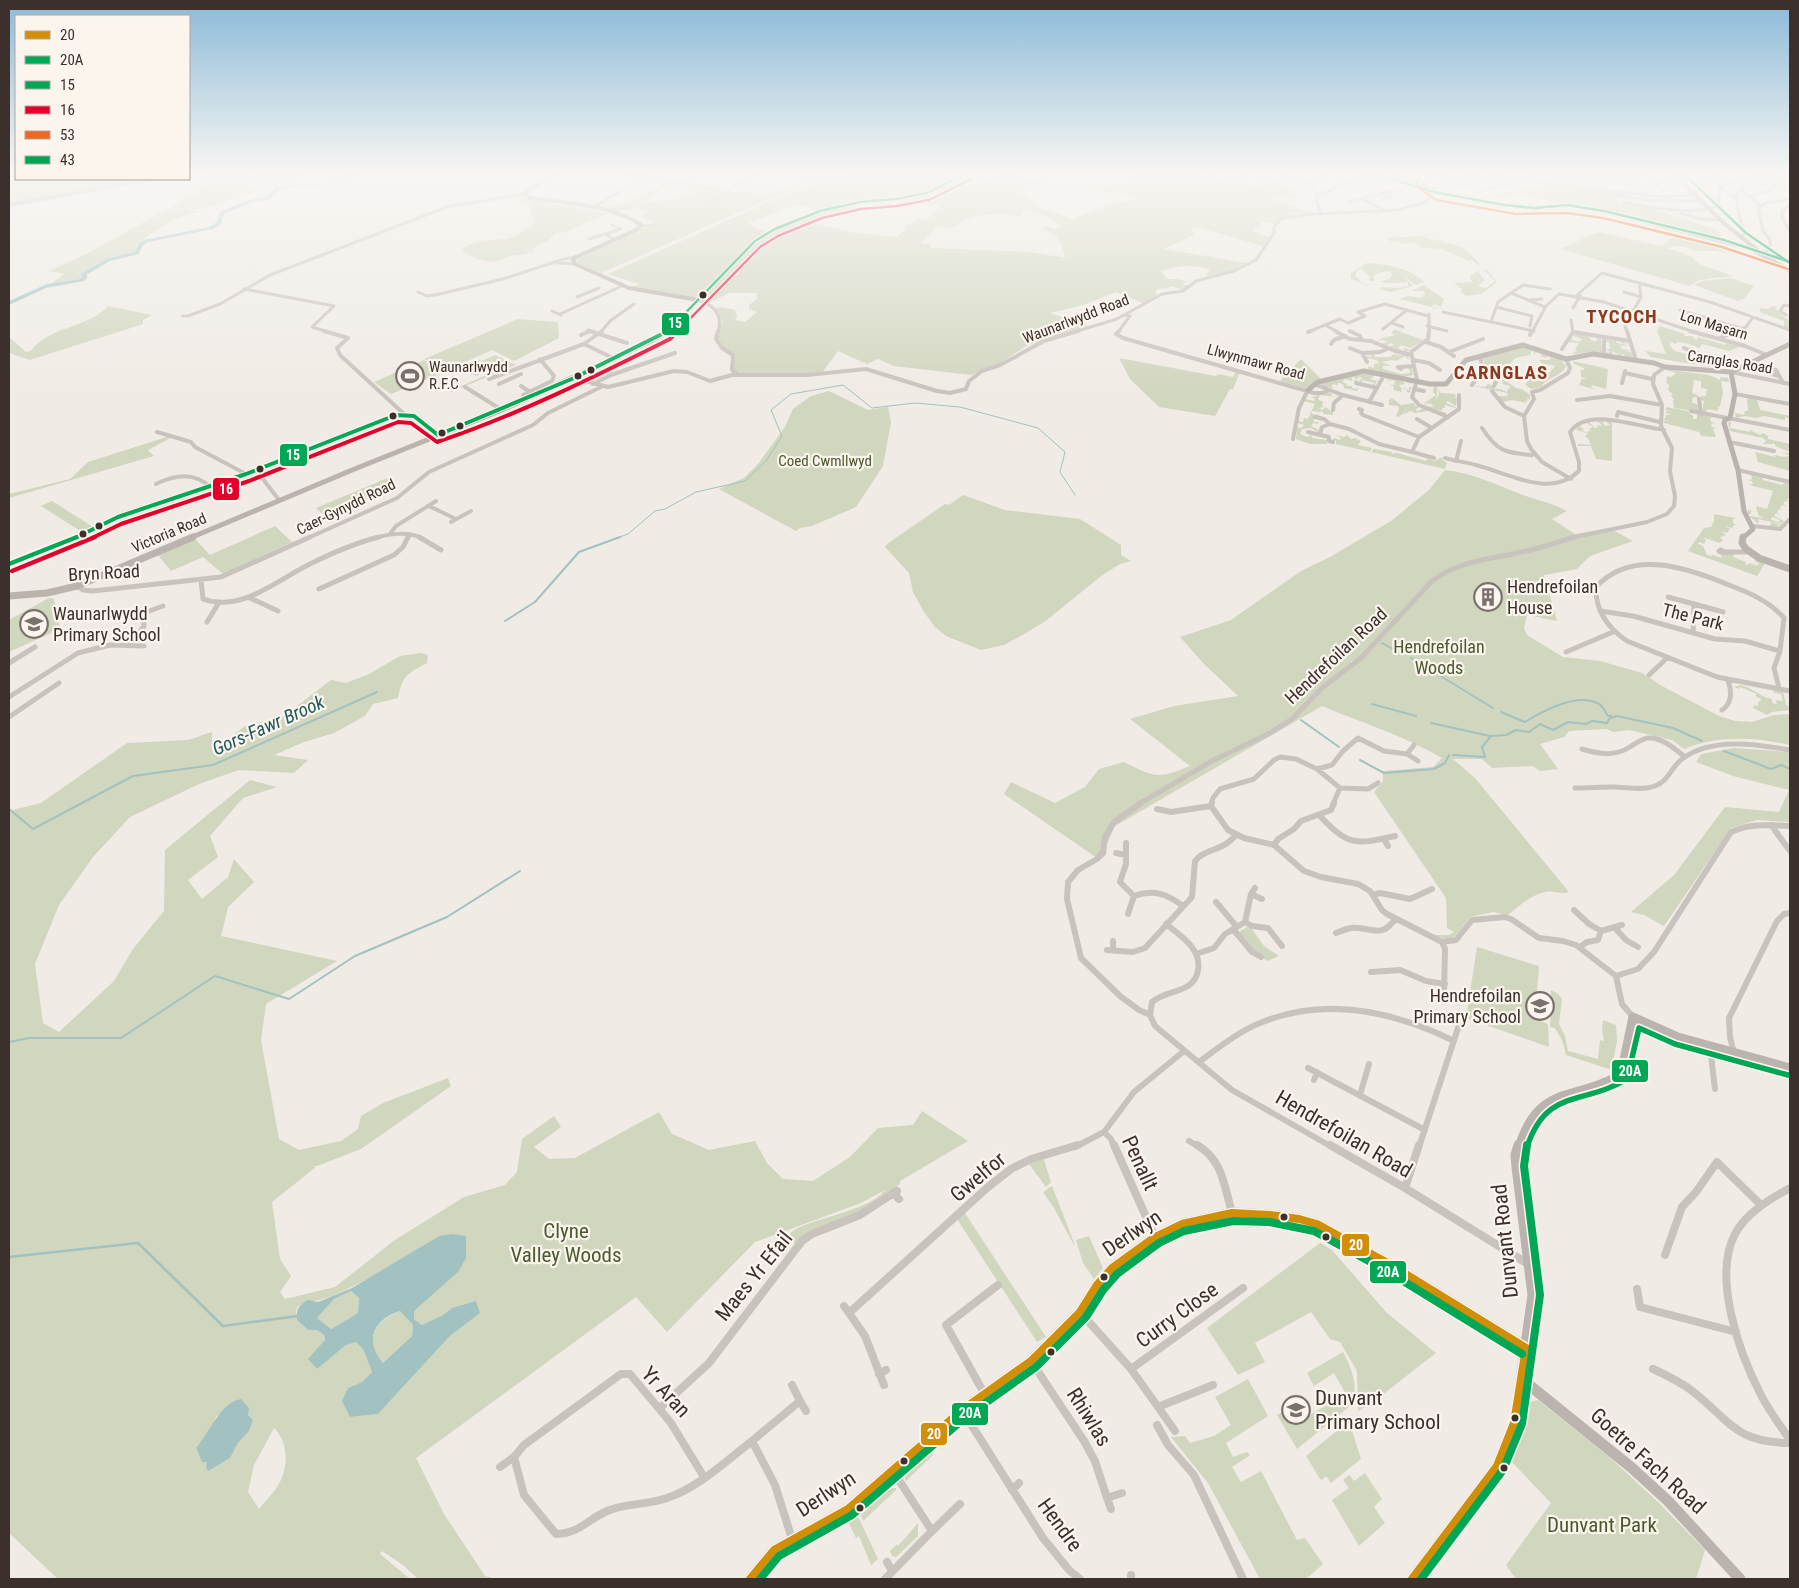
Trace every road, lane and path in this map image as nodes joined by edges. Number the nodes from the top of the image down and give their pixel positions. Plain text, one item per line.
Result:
1 (345, 246) edge
2 (598, 246) edge
3 (750, 246) edge
4 (1265, 246) edge
5 (1748, 246) edge
6 (1769, 246) edge
7 (1753, 247) junction
8 (1760, 252) junction
9 (576, 257) junction
10 (1764, 257) junction
11 (1774, 257) junction
12 (1790, 262) edge
13 (553, 263) junction
14 (575, 264) junction
15 (1790, 271) edge
16 (1639, 283) junction
17 (622, 286) junction
18 (599, 288) dead end
19 (244, 289) junction
20 (1550, 289) dead end
21 (418, 292) dead end
22 (1624, 292) dead end
23 (1511, 293) junction
24 (586, 294) junction
25 (1578, 296) junction
26 (577, 297) dead end
27 (596, 297) junction
28 (1641, 297) junction
29 (1541, 298) dead end
30 (698, 300) junction
31 (1530, 300) junction
32 (1150, 301) junction
33 (634, 304) dead end
34 (1790, 306) edge
35 (1496, 307) junction
36 (1545, 307) junction
37 (1573, 308) dead end
38 (1407, 310) junction
39 (1680, 310) dead end
40 (552, 311) dead end
41 (1632, 311) junction
42 (1443, 312) dead end
43 (191, 314) dead end
44 (1786, 314) dead end
45 (1120, 316) junction
46 (1130, 316) junction
47 (1481, 317) dead end
48 (1753, 317) junction
49 (1492, 319) junction
50 (1571, 320) dead end
51 (1392, 323) junction
52 (1511, 323) dead end
53 (1325, 325) junction
54 (1427, 326) junction
55 (1530, 326) dead end
56 (1405, 328) dead end
57 (1743, 329) junction
58 (1382, 330) dead end
59 (1790, 330) edge
60 (1350, 331) dead end
61 (1448, 331) dead end
62 (1534, 331) junction
63 (1308, 332) dead end
64 (1573, 332) junction
65 (599, 334) junction
66 (581, 335) dead end
67 (1530, 335) dead end
68 (1345, 336) junction
69 (1604, 337) junction
70 (1328, 338) dead end
71 (1718, 338) junction
72 (1479, 339) dead end
73 (1362, 340) junction
74 (627, 341) dead end
75 (1630, 341) junction
76 (1426, 342) junction
77 (584, 344) junction
78 (1790, 344) edge
79 (1350, 348) dead end
80 (1389, 348) junction
81 (1684, 348) dead end
82 (1562, 349) dead end
83 (1449, 352) junction
84 (1604, 352) dead end
85 (1362, 353) junction
86 (673, 354) dead end
87 (1767, 354) junction
88 (1411, 355) junction
89 (1454, 356) dead end
90 (1477, 357) junction
91 (540, 359) junction
92 (615, 359) junction
93 (1566, 359) junction
94 (1412, 360) junction
95 (1636, 360) junction
96 (1368, 361) dead end
97 (1413, 366) junction
98 (1397, 367) dead end
99 (1665, 367) junction
100 (1736, 368) junction
101 (1440, 370) dead end
102 (1482, 371) junction
103 (1730, 372) junction
104 (500, 374) junction
105 (521, 374) dead end
106 (733, 374) junction
107 (1779, 376) dead end
108 (574, 378) junction
109 (489, 379) dead end
110 (1382, 379) dead end
111 (1652, 379) junction
112 (509, 380) junction
113 (1417, 380) junction
114 (1356, 383) dead end
115 (1622, 383) dead end
116 (1782, 383) junction
117 (499, 384) dead end
118 (594, 384) junction
119 (1314, 384) junction
120 (1790, 384) edge
121 (1472, 385) dead end
122 (521, 386) dead end
123 (1494, 386) dead end
124 (601, 387) junction
125 (1377, 388) junction
126 (466, 389) dead end
127 (1343, 389) dead end
128 (1414, 389) junction
129 (1308, 390) junction
130 (1328, 390) junction
131 (1424, 391) dead end
132 (530, 392) junction
133 (1492, 392) dead end
134 (1338, 394) junction
135 (1735, 394) junction
136 (523, 395) dead end
137 (1459, 395) dead end
138 (1343, 396) junction
139 (1700, 399) dead end
140 (1578, 400) dead end
141 (1370, 402) junction
142 (1790, 404) edge
143 (1382, 405) dead end
144 (1662, 406) junction
145 (1359, 409) dead end
146 (502, 410) junction
147 (1333, 410) dead end
148 (1692, 412) dead end
149 (404, 413) junction
150 (1701, 414) junction
151 (1524, 416) junction
152 (1617, 416) dead end
153 (1315, 417) dead end
154 (1369, 417) junction
155 (1448, 417) junction
156 (1730, 418) junction
157 (1364, 419) dead end
158 (1417, 419) dead end
159 (1660, 422) junction
160 (1330, 424) junction
161 (1432, 428) junction
162 (1482, 428) dead end
163 (1664, 430) junction
164 (1790, 430) edge
165 (157, 432) dead end
166 (1308, 432) dead end
167 (1320, 434) junction
168 (438, 435) junction
169 (1419, 437) junction
170 (1292, 439) dead end
171 (1461, 441) dead end
172 (1333, 442) dead end
173 (1730, 442) junction
174 (1774, 451) dead end
175 (1412, 452) junction
176 (1532, 455) junction
177 (1434, 458) dead end
178 (1445, 458) dead end
179 (1456, 461) junction
180 (256, 470) junction
181 (1738, 470) junction
182 (246, 474) junction
183 (1571, 479) junction
184 (1790, 482) edge
185 (155, 484) dead end
186 (210, 487) junction
187 (279, 500) junction
188 (436, 502) dead end
189 (429, 506) junction
190 (471, 511) dead end
191 (456, 519) junction
192 (1790, 519) edge
193 (451, 522) dead end
194 (1754, 526) junction
195 (390, 534) junction
196 (410, 534) junction
197 (441, 550) dead end
198 (1726, 552) dead end
199 (1747, 552) junction
200 (9, 564) edge
201 (1790, 569) edge
202 (201, 580) junction
203 (77, 586) junction
204 (319, 589) dead end
205 (9, 596) edge
206 (1668, 597) dead end
207 (250, 598) junction
208 (218, 604) junction
209 (1694, 604) junction
210 (163, 606) dead end
211 (278, 611) dead end
212 (1600, 611) junction
213 (1723, 612) dead end
214 (143, 615) junction
215 (218, 615) dead end
216 (210, 616) junction
217 (133, 617) dead end
218 (1787, 618) edge
219 (207, 622) dead end
220 (1613, 632) junction
221 (1693, 633) junction
222 (128, 645) junction
223 (144, 646) dead end
224 (35, 647) dead end
225 (1780, 651) junction
226 (1566, 652) dead end
227 (1667, 658) junction
228 (9, 663) edge
229 (1649, 675) dead end
230 (1728, 681) junction
231 (59, 683) dead end
232 (1779, 688) junction
233 (1790, 691) edge
234 (9, 697) edge
235 (1722, 710) dead end
236 (9, 717) edge
237 (1414, 745) dead end
238 (1582, 748) dead end
239 (1790, 750) edge
240 (1407, 754) junction
241 (1685, 757) junction
242 (1418, 761) dead end
243 (1317, 769) junction
244 (1378, 786) dead end
245 (1340, 788) junction
246 (1575, 788) dead end
247 (1211, 806) junction
248 (1157, 809) dead end
249 (1319, 815) junction
250 (1771, 825) junction
251 (1790, 826) edge
252 (1236, 835) junction
253 (1395, 836) dead end
254 (1384, 839) junction
255 (1126, 843) dead end
256 (1274, 845) junction
257 (1388, 846) dead end
258 (1790, 851) edge
259 (1116, 853) dead end
260 (1126, 854) junction
261 (1432, 889) dead end
262 (1373, 895) junction
263 (1134, 896) junction
264 (1262, 899) dead end
265 (1216, 902) dead end
266 (1183, 906) junction
267 (1574, 910) dead end
268 (1790, 912) edge
269 (1128, 914) dead end
270 (1395, 919) junction
271 (1245, 922) junction
272 (1166, 924) junction
273 (1622, 925) dead end
274 (1235, 928) junction
275 (1615, 928) junction
276 (1601, 931) junction
277 (1336, 933) dead end
278 (1113, 941) dead end
279 (1442, 942) junction
280 (1282, 946) dead end
281 (1580, 947) junction
282 (1638, 947) dead end
283 (1196, 954) junction
284 (1261, 957) dead end
285 (1371, 972) dead end
286 (1616, 976) junction
287 (1151, 1017) junction
288 (1633, 1017) junction
289 (1459, 1025) dead end
290 (1454, 1041) junction
291 (1710, 1047) junction
292 (1184, 1051) junction
293 (1734, 1053) junction
294 (1199, 1062) junction
295 (1369, 1064) dead end
296 (1308, 1068) dead end
297 (1790, 1068) edge
298 (1715, 1089) dead end
299 (1360, 1095) junction
300 (1425, 1130) junction
301 (1104, 1132) junction
302 (1189, 1141) dead end
303 (1405, 1188) junction
304 (1790, 1188) edge
305 (896, 1194) dead end
306 (1761, 1205) junction
307 (1232, 1213) junction
308 (1155, 1237) junction
309 (1665, 1255) dead end
310 (1530, 1265) junction
311 (998, 1285) dead end
312 (1243, 1288) dead end
313 (1637, 1289) dead end
314 (1080, 1312) junction
315 (1736, 1332) junction
316 (1526, 1348) junction
317 (1030, 1361) junction
318 (1131, 1369) junction
319 (1653, 1369) dead end
320 (1522, 1380) junction
321 (884, 1384) dead end
322 (792, 1385) dead end
323 (1212, 1385) dead end
324 (984, 1393) junction
325 (800, 1401) junction
326 (661, 1407) junction
327 (1158, 1407) junction
328 (962, 1410) junction
329 (806, 1411) dead end
330 (1157, 1424) dead end
331 (1175, 1431) dead end
332 (752, 1441) junction
333 (1790, 1442) edge
334 (514, 1457) junction
335 (500, 1467) dead end
336 (893, 1471) junction
337 (704, 1477) junction
338 (1019, 1483) dead end
339 (1012, 1490) junction
340 (1122, 1493) dead end
341 (1107, 1498) junction
342 (960, 1504) dead end
343 (1110, 1510) dead end
344 (932, 1531) junction
345 (792, 1539) junction
346 (750, 1579) edge
347 (885, 1579) edge
348 (1080, 1579) edge
349 (1243, 1579) edge
350 (1412, 1579) edge
351 (1740, 1579) edge

1 - 19 street
2 - 9 street
3 - 30 street, Victoria Road
4 - 32 street, Waunarlwydd Road
5 - 7 main road
6 - 11 street
7 - 8 main road
7 - 10 main road
8 - 10 main road
8 - 11 street
9 - 13 street
9 - 14 street
10 - 15 main road
11 - 12 street
13 - 14 street
13 - 21 street
14 - 17 street
16 - 25 street
16 - 28 street
16 - 48 street
17 - 27 street
17 - 30 street
18 - 24 street
19 - 43 street
19 - 149 street
20 - 23 street
22 - 28 street
23 - 31 street
23 - 35 street
24 - 26 street
24 - 27 street
25 - 36 street, Lon Masarn
25 - 37 street
25 - 41 street, Lon Masarn
27 - 40 street
28 - 41 street
29 - 31 street
30 - 92 street, Victoria Road
30 - 106 street
31 - 36 street
32 - 45 street, Waunarlwydd Road
32 - 46 street, Llwynmawr Road
33 - 65 street
34 - 44 street
35 - 49 street
35 - 55 street
36 - 62 street
38 - 51 street
38 - 53 street
38 - 54 street
39 - 57 street
41 - 71 street, Lon Masarn
41 - 75 street
42 - 62 street
45 - 46 street
45 - 106 street, Waunarlwydd Road
46 - 129 street, Llwynmawr Road
47 - 49 street
48 - 57 street
48 - 59 street
49 - 52 street
50 - 64 street
51 - 56 street
51 - 58 street
53 - 63 street
53 - 68 street
54 - 61 street
54 - 76 street
57 - 71 street
60 - 73 street
62 - 67 street
64 - 69 street
64 - 82 street
65 - 66 street
65 - 74 street
65 - 77 street
68 - 70 street
68 - 73 street
69 - 75 street
69 - 84 street
71 - 87 street, Lon Masarn
72 - 83 street
73 - 80 street
75 - 95 street
76 - 83 street
76 - 88 street
77 - 91 street
77 - 92 street
78 - 87 street
79 - 85 street
80 - 85 street
80 - 88 street
81 - 100 street
83 - 89 street
85 - 96 street
86 - 118 street
87 - 100 street
88 - 94 street
90 - 93 street, Llwynmawr Road
90 - 102 street
90 - 113 street, Llwynmawr Road
91 - 104 street
91 - 132 street
92 - 108 street, Victoria Road
93 - 95 street, Llwynmawr Road
93 - 151 street
94 - 97 street
94 - 101 street
95 - 99 street, Llwynmawr Road
97 - 98 street
97 - 113 street
99 - 103 street, Carnglas Road
99 - 111 street
100 - 103 street
102 - 121 street
102 - 123 street
103 - 116 street, Carnglas Road
103 - 135 street
104 - 109 street
104 - 112 street
105 - 112 street
106 - 124 street, Waunarlwydd Road
107 - 116 street
108 - 118 street
108 - 146 street, Victoria Road
110 - 125 street
111 - 115 street
111 - 144 street
112 - 117 street
113 - 119 street, Llwynmawr Road
113 - 128 street
114 - 125 street
116 - 120 street, Carnglas Road
118 - 124 street
119 - 129 street, Llwynmawr Road
119 - 130 street
122 - 132 street
124 - 202 street, Caer-Gynydd Road
125 - 141 street
126 - 146 street
127 - 134 street
128 - 131 street
128 - 155 street
129 - 130 street
129 - 170 street
130 - 134 street
132 - 136 street
133 - 151 street
134 - 138 street
135 - 142 street
135 - 156 street
137 - 155 street
138 - 141 street
138 - 147 street
139 - 150 street
140 - 144 street
141 - 143 street
144 - 159 street
145 - 154 street
146 - 168 street, Victoria Road
148 - 150 street
149 - 168 street
149 - 180 street
150 - 156 street
151 - 176 street
152 - 159 street
153 - 160 street
154 - 157 street
154 - 169 street
155 - 161 street
156 - 164 street
156 - 173 street
158 - 161 street
159 - 163 street, Hendrefoilan Road
160 - 167 street
160 - 175 street
161 - 169 street
162 - 176 street
163 - 183 street
163 - 287 street, Hendrefoilan Road
165 - 182 street
166 - 167 street
167 - 172 street
168 - 187 street, Victoria Road
169 - 175 street
171 - 179 street
173 - 174 street
173 - 181 street
175 - 177 street
176 - 183 street
178 - 179 street
179 - 183 street
180 - 182 street
180 - 187 street
181 - 184 street
181 - 194 street
182 - 186 street
185 - 186 street
186 - 200 street
187 - 203 street, Victoria Road
188 - 189 street
189 - 191 street
189 - 195 street
190 - 191 street
191 - 193 street
192 - 194 street
194 - 199 street
195 - 196 street
195 - 207 street
196 - 197 street
196 - 204 street
198 - 199 street
199 - 201 street
202 - 203 street, Bryn Road
202 - 208 street
203 - 205 street, Bryn Road
206 - 209 street
207 - 208 street
207 - 211 street
208 - 216 street
209 - 213 street
209 - 221 street
210 - 214 street
212 - 218 street
212 - 220 street
212 - 221 street, The Park
214 - 217 street
214 - 222 street
215 - 216 street
216 - 219 street
218 - 225 street
220 - 226 street
220 - 227 street
221 - 225 street, The Park
222 - 223 street
222 - 234 street
224 - 228 street
225 - 232 street
227 - 229 street
227 - 230 street
230 - 232 street
230 - 235 street
231 - 236 street
232 - 233 street
237 - 240 street
238 - 241 street
239 - 241 street
240 - 242 street
240 - 243 street
241 - 246 street
243 - 245 street
243 - 247 street
244 - 245 street
245 - 249 street
247 - 248 street
247 - 252 street
249 - 254 street
249 - 256 street
250 - 251 street
250 - 258 street
250 - 286 street
252 - 256 street
252 - 266 street
253 - 254 street
254 - 257 street
255 - 260 street
256 - 262 street
259 - 260 street
260 - 263 street
261 - 262 street
262 - 270 street
263 - 266 street
263 - 269 street
264 - 271 street
265 - 274 street
266 - 272 street
267 - 276 street
268 - 293 street
270 - 277 street
270 - 279 street
271 - 274 street
271 - 280 street
272 - 278 street
272 - 283 street
273 - 275 street
274 - 283 street
274 - 284 street
275 - 276 street
275 - 282 street
276 - 281 street
279 - 281 street
279 - 285 street
281 - 286 street
283 - 287 street
286 - 288 street
287 - 292 street, Hendrefoilan Road
288 - 291 street
288 - 310 street, Dunvant Road
289 - 290 street
290 - 294 street
290 - 300 street
291 - 293 street
291 - 298 street
292 - 294 street, Hendrefoilan Road
292 - 301 street, Gwelfor
293 - 297 street
294 - 303 street, Hendrefoilan Road
295 - 299 street
296 - 299 street
299 - 300 street
300 - 303 street
301 - 308 street, Penallt
301 - 321 street, Gwelfor
302 - 307 street
303 - 310 street, Hendrefoilan Road
304 - 306 street
305 - 326 street, Maes Yr Efail
306 - 309 street
306 - 315 street
307 - 308 street, Derlwyn
307 - 316 street, Derlwyn
308 - 314 street, Derlwyn
310 - 316 street, Dunvant Road
311 - 324 street
312 - 318 street, Curry Close
313 - 315 street
314 - 317 street, Derlwyn
314 - 318 street, Curry Close
315 - 333 street
316 - 320 street, Dunvant Road
317 - 324 street, Derlwyn
317 - 341 street, Rhiwlas
318 - 327 street, Curry Close
319 - 333 street
320 - 350 street, Dunvant Road
320 - 351 street, Goetre Fach Road
322 - 325 street
323 - 327 street
324 - 328 street, Derlwyn
325 - 329 street
325 - 332 street
326 - 334 street, Yr Aran
326 - 337 street, Yr Aran
327 - 331 street, Curry Close
328 - 336 street, Derlwyn
328 - 339 street, Hendre
330 - 349 street
332 - 337 street
332 - 345 street
334 - 335 street, Yr Aran
334 - 337 street
336 - 344 street
336 - 345 street, Derlwyn
338 - 339 street
339 - 348 street, Hendre
340 - 341 street
341 - 343 street, Rhiwlas
342 - 344 street
344 - 347 street
345 - 346 street, Derlwyn

